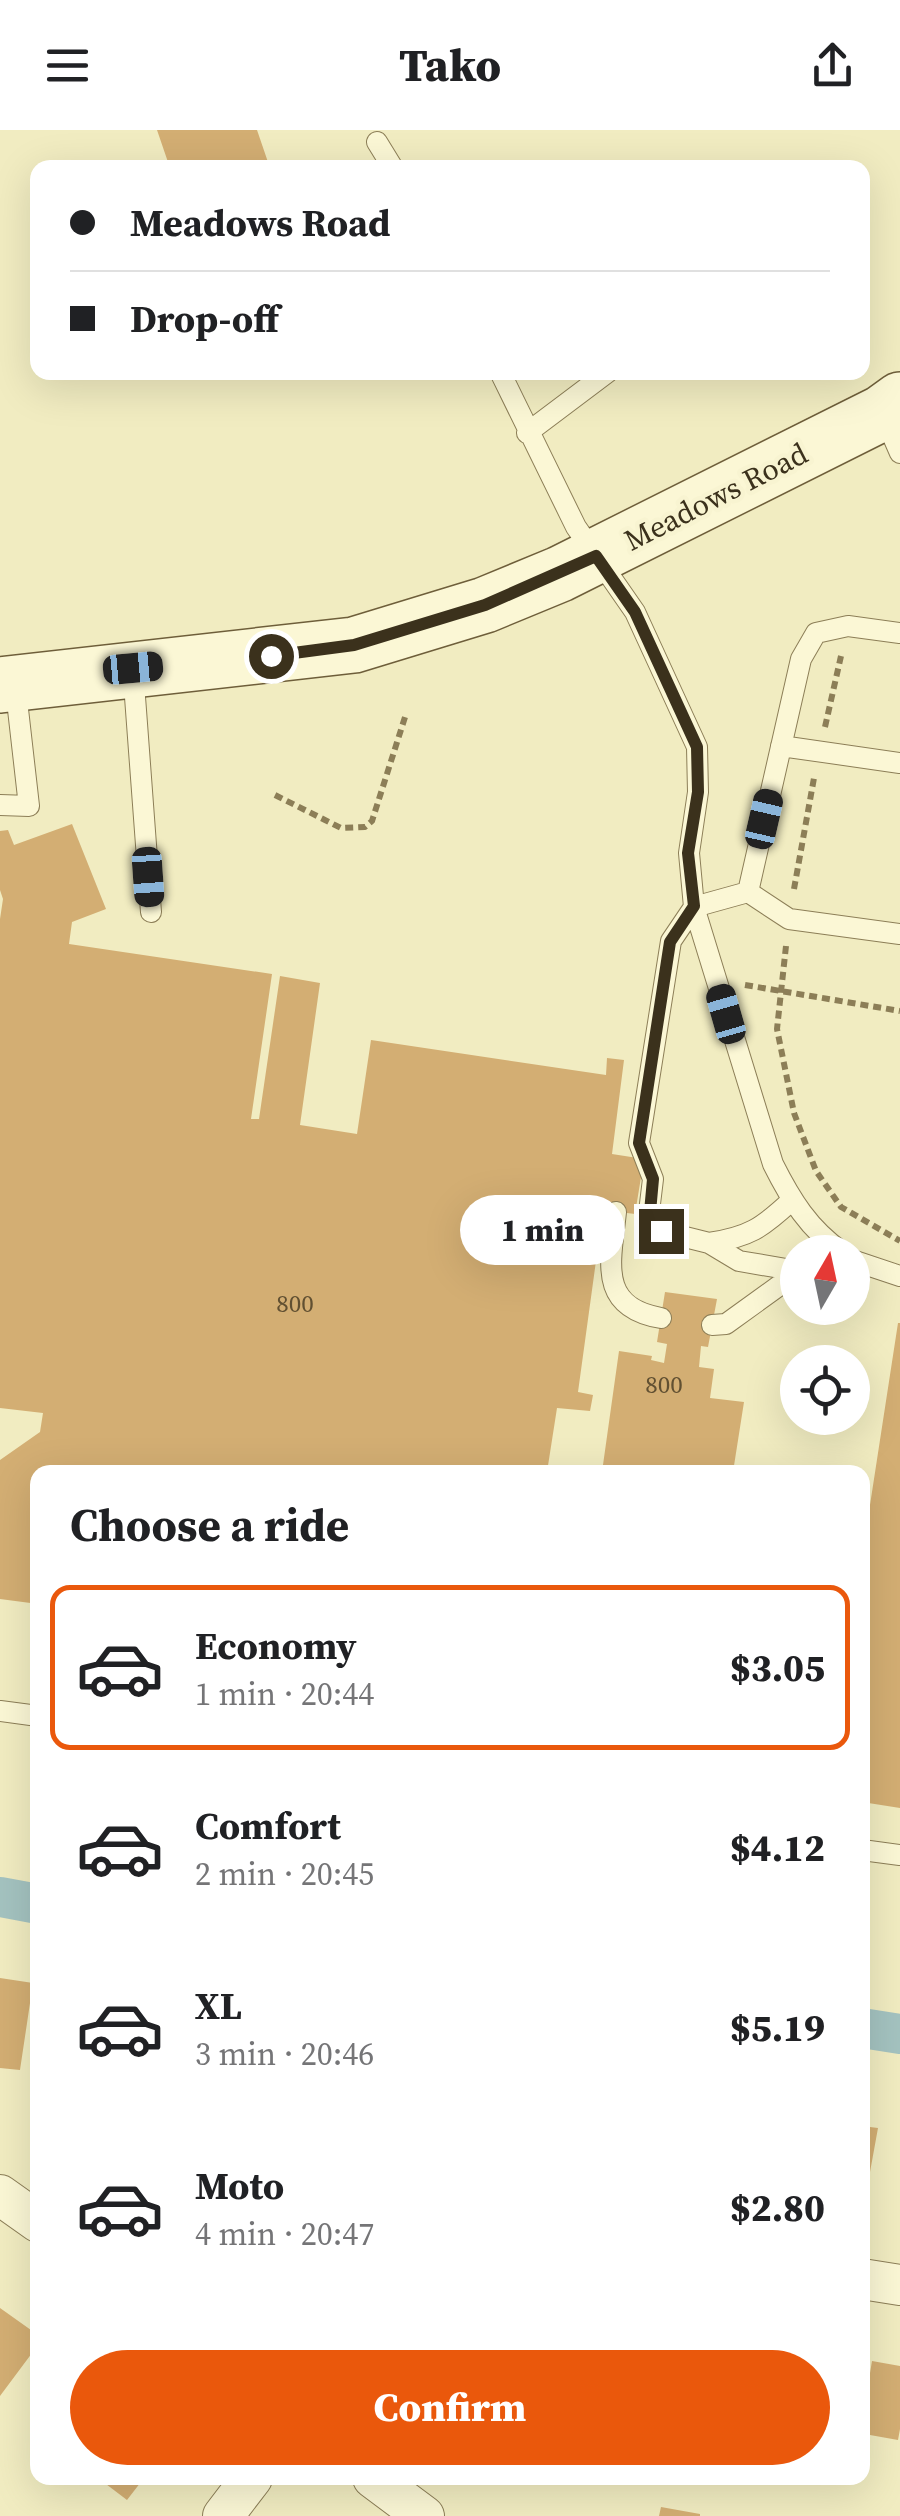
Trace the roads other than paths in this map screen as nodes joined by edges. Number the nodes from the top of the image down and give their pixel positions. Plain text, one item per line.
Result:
1 (378, 142) dead end
2 (388, 160) edge
3 (504, 380) edge
4 (597, 380) edge
5 (894, 422) edge
6 (527, 432) junction
7 (596, 556) junction
8 (900, 633) edge
9 (133, 668) junction
10 (7, 683) edge
11 (781, 746) junction
12 (900, 763) edge
13 (0, 806) edge
14 (748, 892) junction
15 (694, 906) junction
16 (151, 912) dead end
17 (900, 934) edge
18 (791, 1200) junction
19 (616, 1212) dead end
20 (817, 1235) edge
21 (709, 1243) junction
22 (870, 1266) edge
23 (780, 1269) edge
24 (870, 1275) edge
25 (900, 1276) edge
26 (780, 1285) edge
27 (661, 1318) dead end
28 (712, 1325) dead end
29 (0, 1711) edge
30 (30, 1715) edge
31 (870, 1851) edge
32 (900, 1855) edge
33 (0, 2195) edge
34 (30, 2216) edge
35 (870, 2280) edge
36 (900, 2284) edge
37 (246, 2485) edge
38 (383, 2485) edge
39 (222, 2516) edge
40 (424, 2516) edge

1 - 2 lane
3 - 6 lane
4 - 6 lane
5 - 7 street, Meadows Road
6 - 7 lane
7 - 9 street, Meadows Road
7 - 15 lane
8 - 11 lane
9 - 10 street, Meadows Road
9 - 16 lane
10 - 13 lane
11 - 12 lane
11 - 14 lane
14 - 15 lane
14 - 17 lane
15 - 18 lane
15 - 21 lane
18 - 20 lane
18 - 21 lane
19 - 27 lane
21 - 23 lane
22 - 25 lane
24 - 25 lane
26 - 28 lane
29 - 30 lane
31 - 32 lane
33 - 34 street
35 - 36 street
37 - 39 street
38 - 40 street

